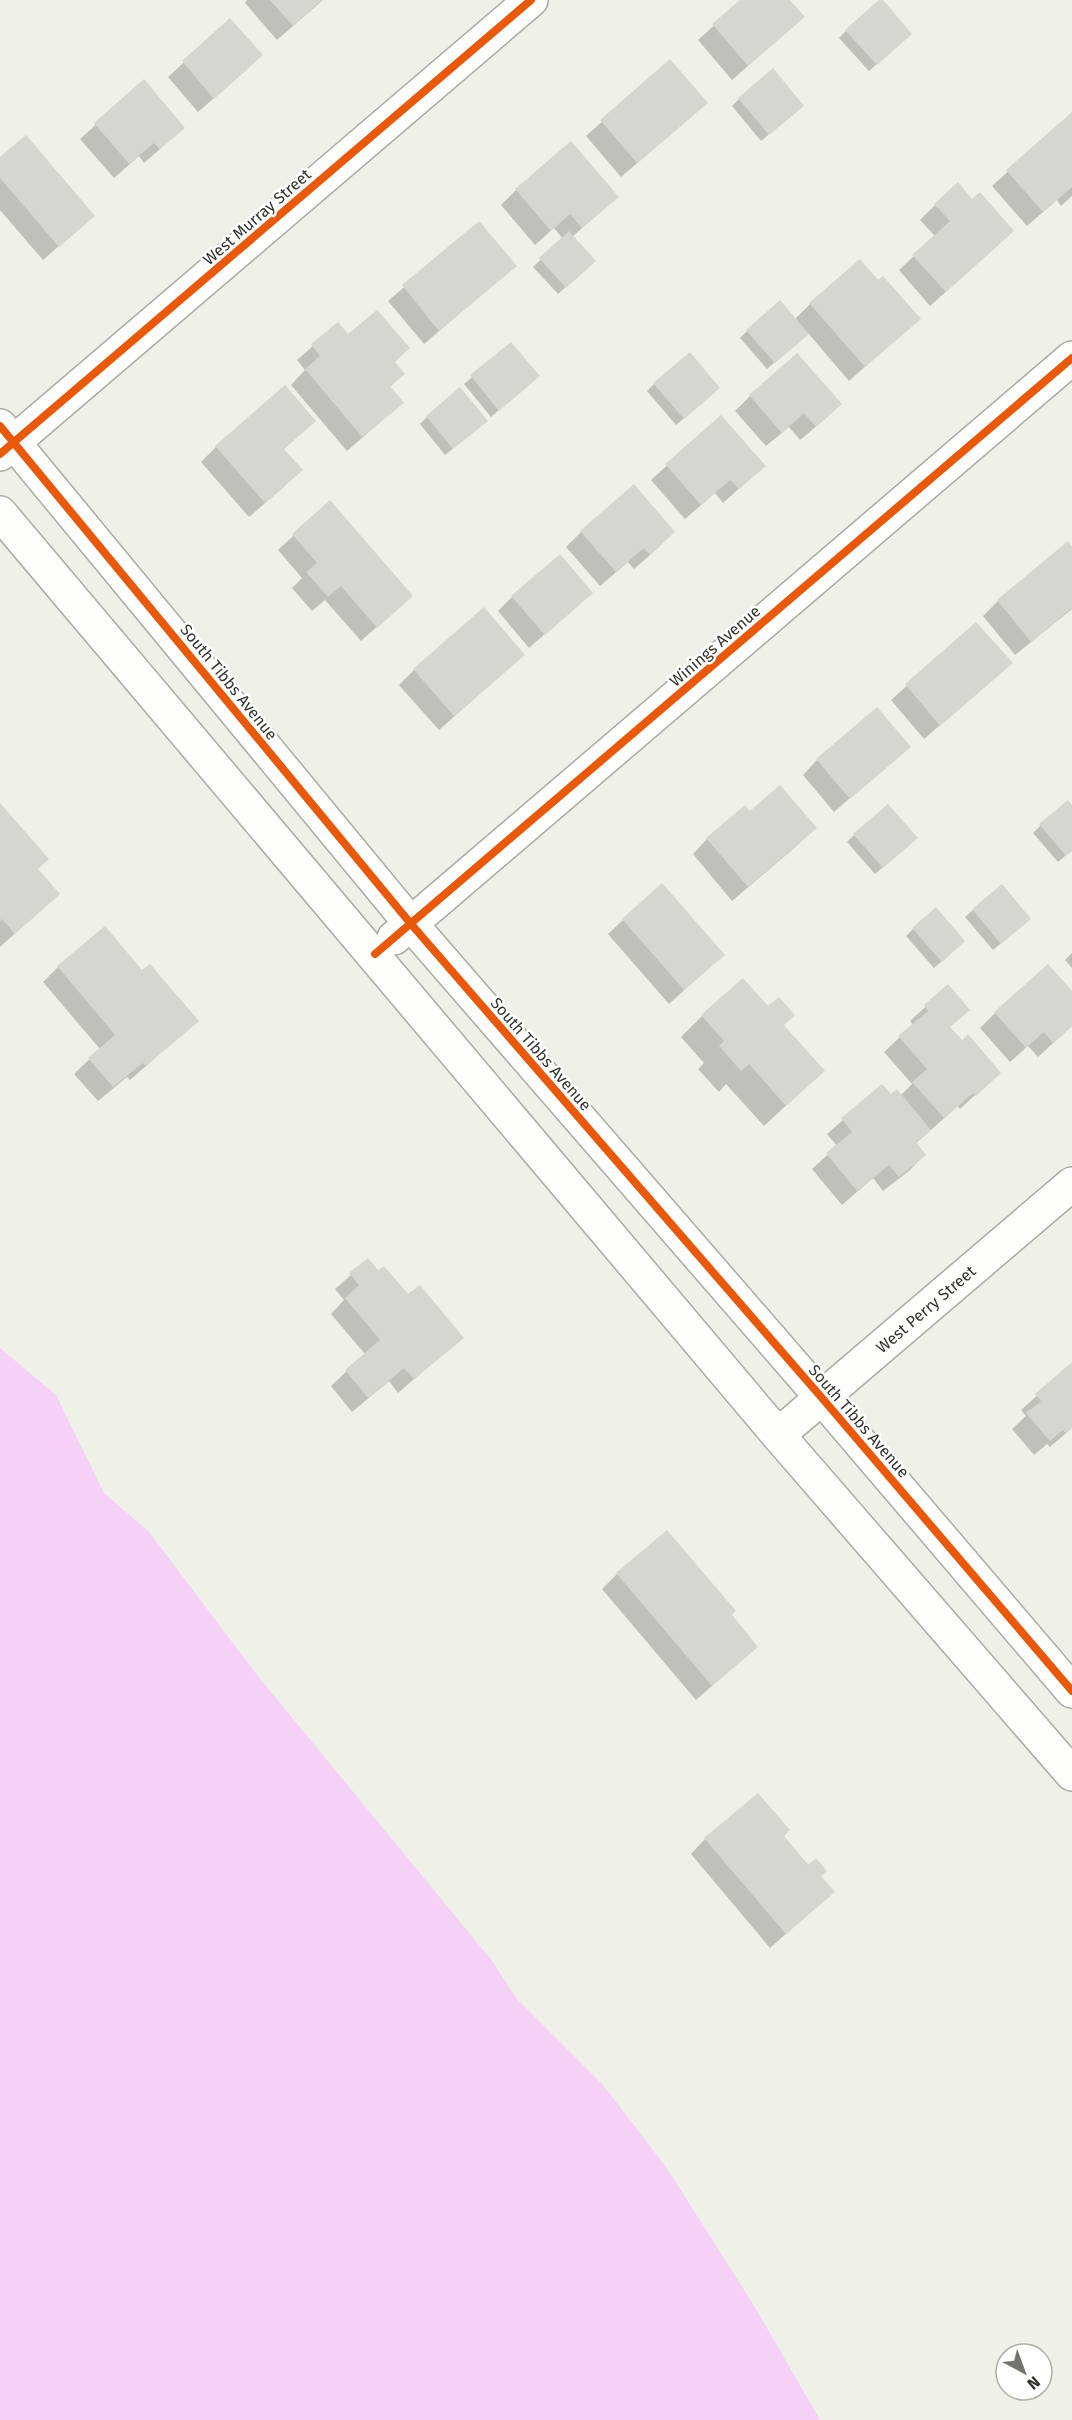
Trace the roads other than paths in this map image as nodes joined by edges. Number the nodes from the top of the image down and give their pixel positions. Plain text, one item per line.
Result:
1 (531, 0) edge
2 (1072, 358) edge
3 (5, 441) edge
4 (0, 513) edge
5 (411, 924) junction
6 (375, 954) junction
7 (1072, 1184) edge
8 (822, 1398) junction
9 (778, 1435) junction
10 (1072, 1690) edge
11 (1072, 1774) edge

1 - 3 street, West Murray Street
2 - 5 street, Winings Avenue
3 - 5 street, South Tibbs Avenue
4 - 6 street
5 - 6 street, Winings Avenue
5 - 8 street, South Tibbs Avenue
6 - 9 street
7 - 8 street, West Perry Street
8 - 9 street, West Perry Street
8 - 10 street, South Tibbs Avenue
9 - 11 street

